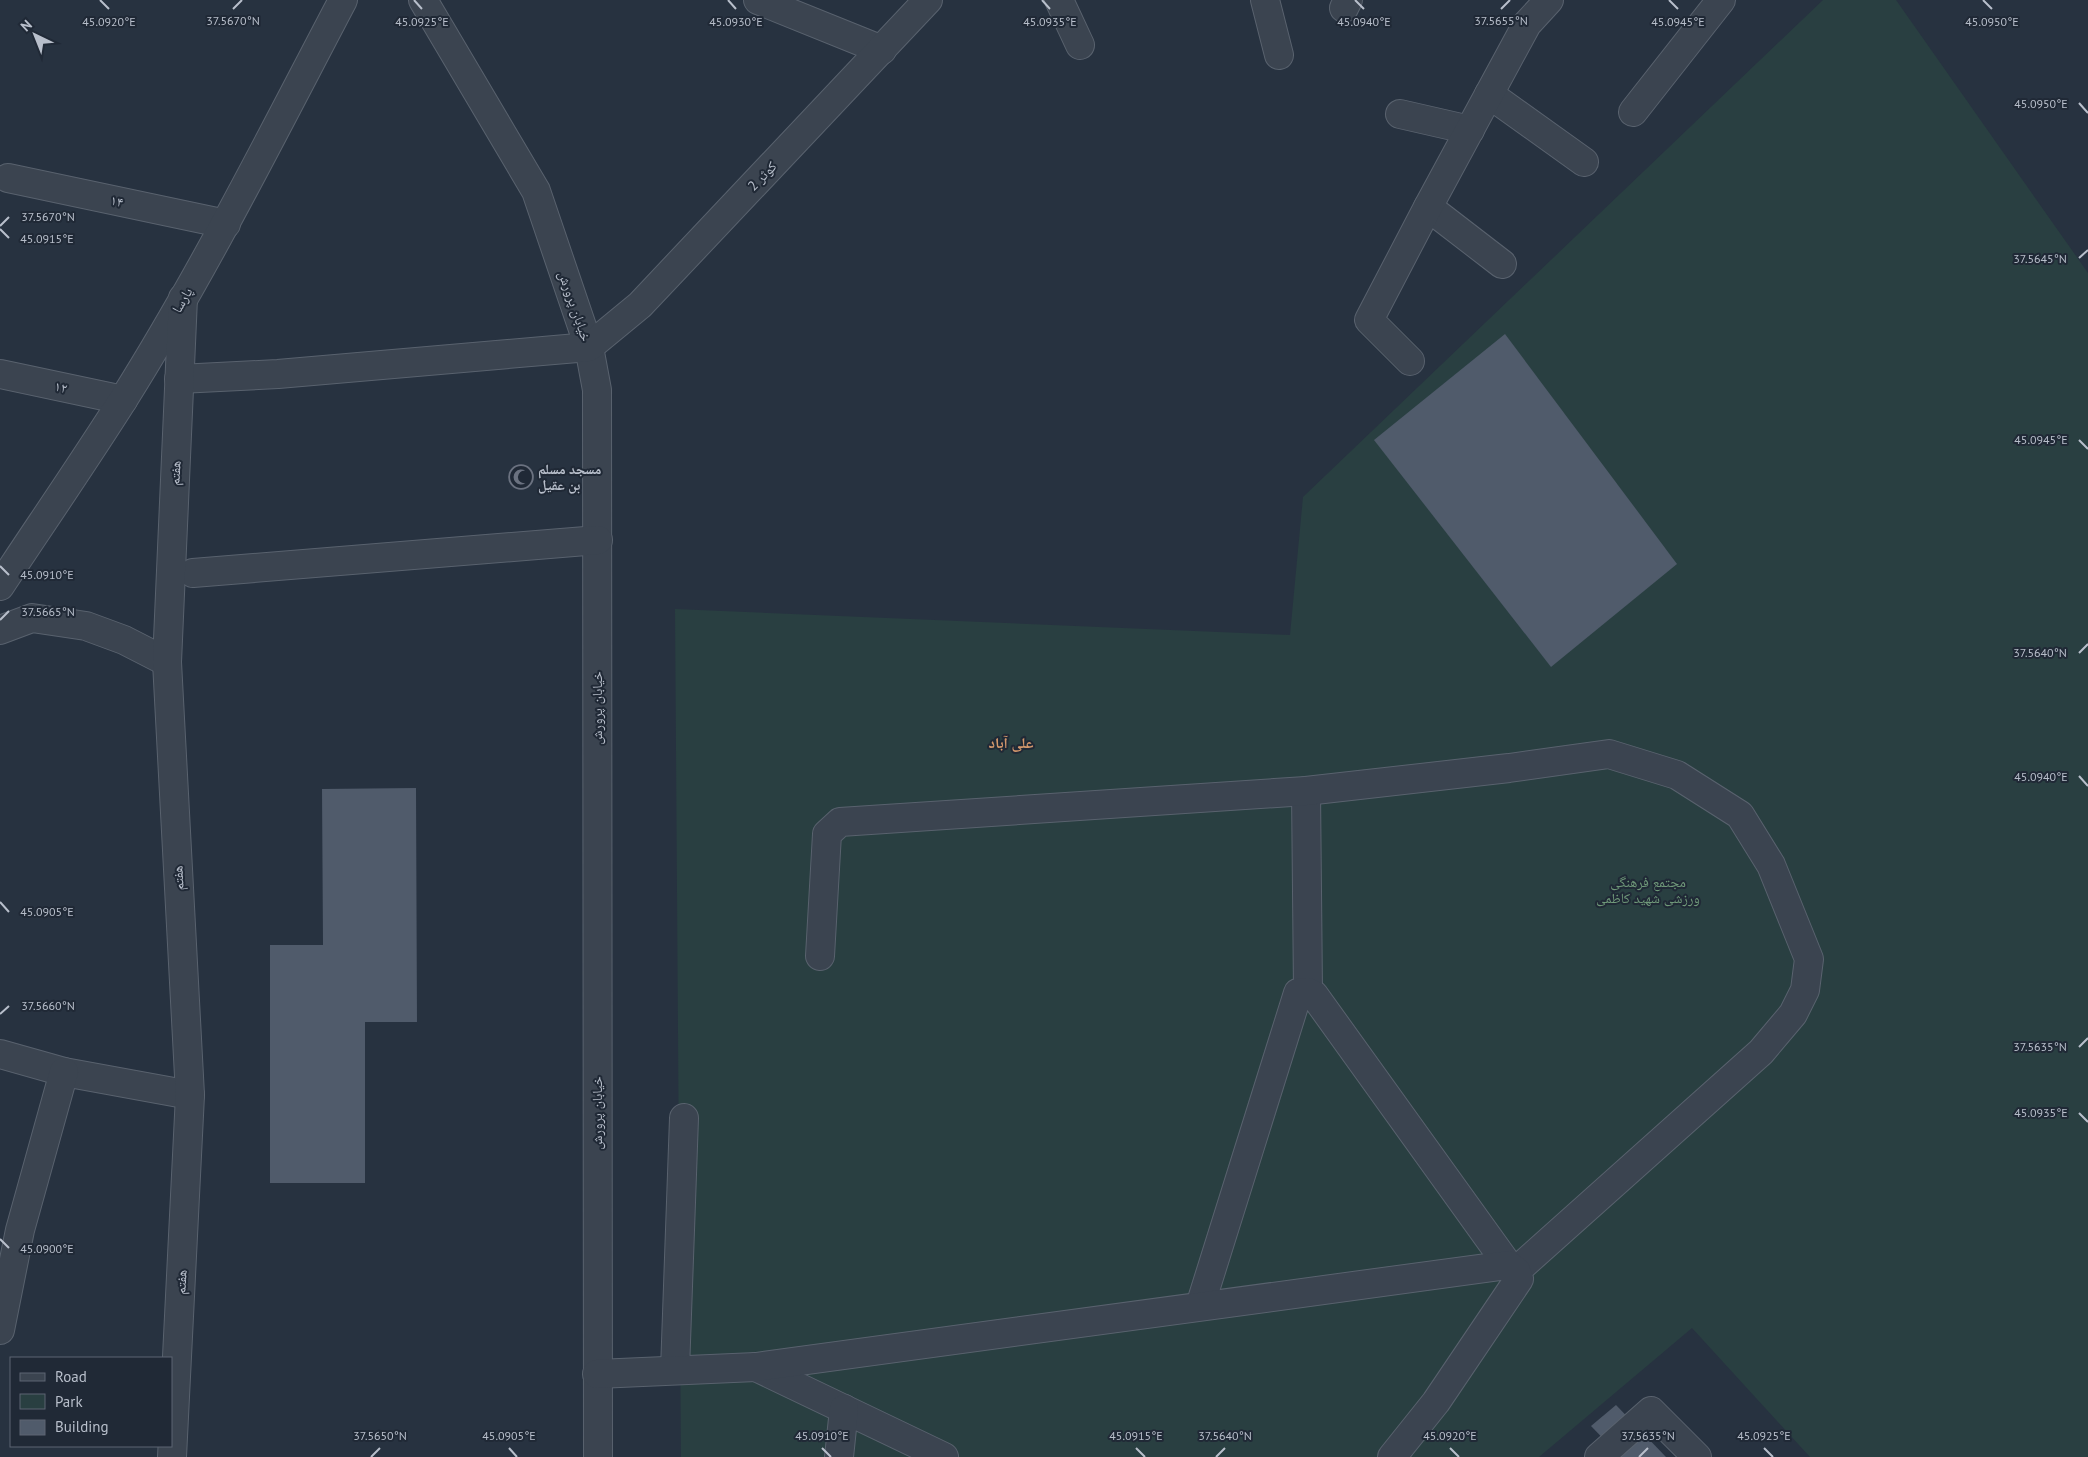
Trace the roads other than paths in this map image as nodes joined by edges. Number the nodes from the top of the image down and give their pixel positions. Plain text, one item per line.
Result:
1 (343, 0) edge
2 (423, 0) edge
3 (758, 0) edge
4 (928, 0) edge
5 (1059, 0) edge
6 (1265, 0) edge
7 (1549, 0) edge
8 (1721, 0) edge
9 (1080, 45) dead end
10 (882, 50) junction
11 (1279, 55) dead end
12 (1489, 94) junction
13 (1633, 112) dead end
14 (1400, 114) dead end
15 (1470, 130) junction
16 (1584, 162) dead end
17 (8, 178) dead end
18 (1428, 207) junction
19 (226, 224) junction
20 (1502, 264) dead end
21 (183, 298) junction
22 (589, 347) junction
23 (1410, 361) dead end
24 (0, 374) edge
25 (179, 378) junction
26 (123, 400) junction
27 (598, 540) junction
28 (193, 573) dead end
29 (0, 586) edge
30 (0, 630) edge
31 (167, 662) junction
32 (1306, 791) junction
33 (820, 956) dead end
34 (1308, 992) junction
35 (0, 1054) edge
36 (64, 1072) junction
37 (190, 1095) junction
38 (684, 1118) dead end
39 (10, 1228) edge
40 (1512, 1268) junction
41 (1200, 1306) junction
42 (0, 1330) edge
43 (756, 1367) junction
44 (675, 1370) junction
45 (597, 1374) junction
46 (844, 1410) junction
47 (1396, 1455) edge
48 (172, 1457) edge
49 (598, 1457) edge
50 (839, 1457) edge
51 (944, 1457) edge
52 (1599, 1457) edge
53 (1697, 1457) edge

1 - 19 street, پارسا
2 - 22 street, خیابان پرورش
3 - 10 street
4 - 10 street, کوثر 2
5 - 9 street
6 - 11 street
7 - 12 street
8 - 13 street
10 - 22 street, کوثر 2
12 - 15 street
12 - 16 street
14 - 15 street
15 - 18 street
17 - 19 street, ۱۴
18 - 20 street
18 - 23 street
19 - 21 street, پارسا
21 - 25 street, هفتم
21 - 26 street, پارسا
22 - 25 street
22 - 27 street, خیابان پرورش
24 - 26 street, ۱۲
25 - 31 street, هفتم
26 - 29 street, پارسا
27 - 28 street
27 - 45 street, خیابان پرورش
30 - 31 street
31 - 37 street, هفتم
32 - 33 street
32 - 34 street
32 - 40 street
34 - 40 street
34 - 41 street
35 - 36 street
36 - 37 street
36 - 39 street
37 - 48 street, هفتم
38 - 44 street
39 - 42 street
40 - 41 street
40 - 47 street
41 - 43 street
43 - 44 street
43 - 46 street
44 - 45 street
45 - 49 street, خیابان پرورش
46 - 50 street
46 - 51 street
52 - 53 street

